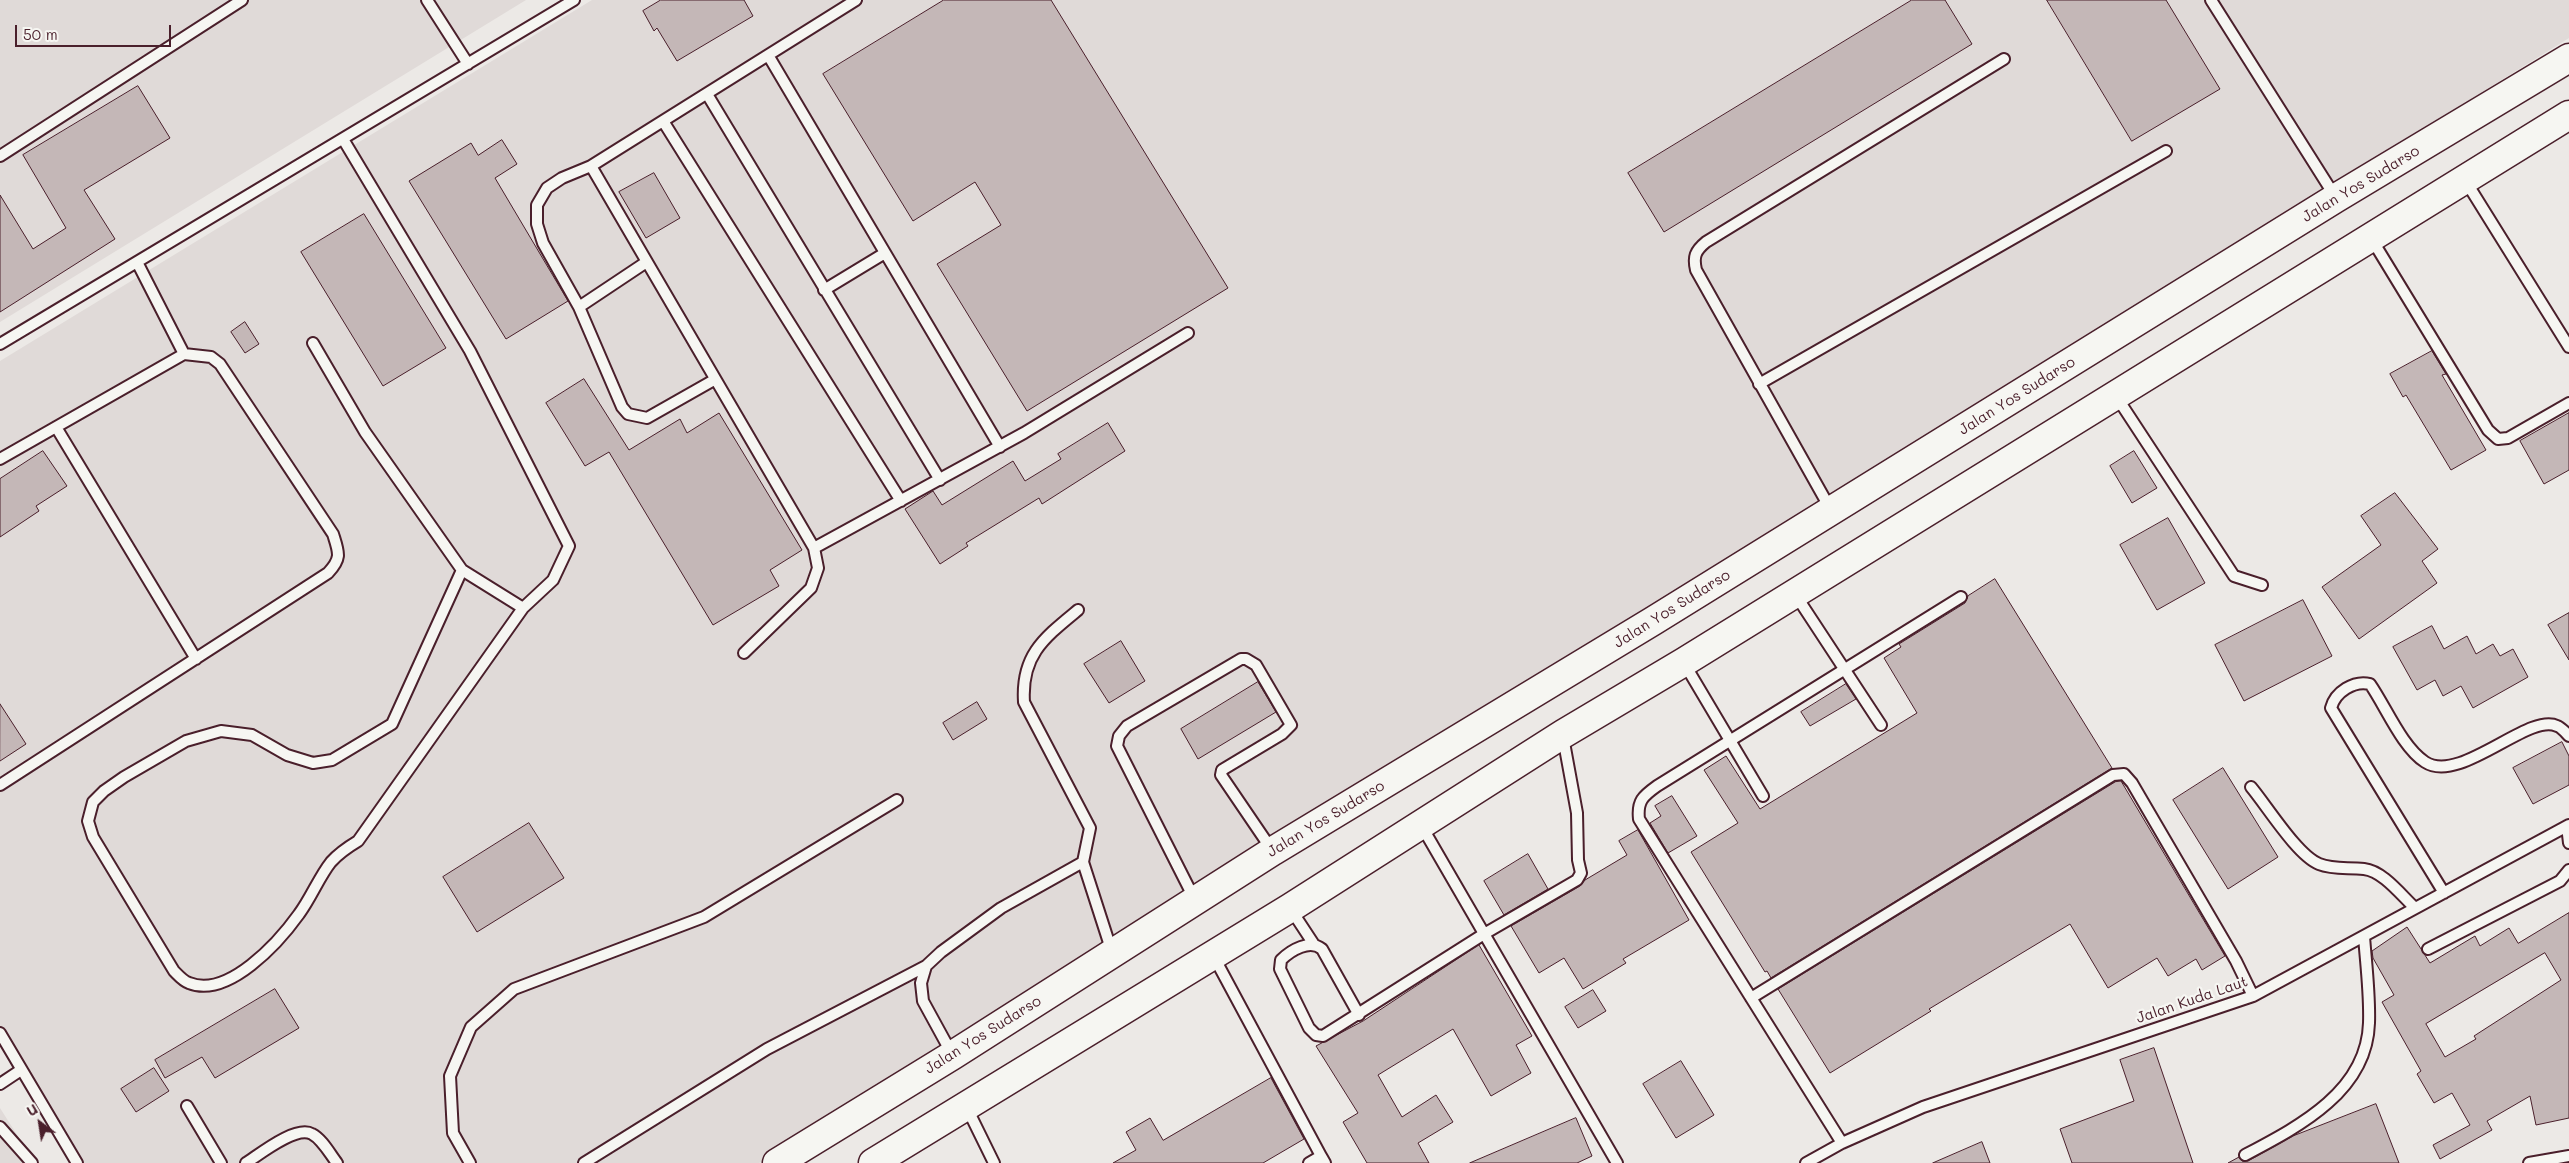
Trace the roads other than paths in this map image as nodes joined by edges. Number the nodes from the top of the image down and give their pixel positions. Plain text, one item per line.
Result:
1 (242, 0) edge
2 (427, 0) edge
3 (574, 0) edge
4 (856, 0) edge
5 (2211, 0) edge
6 (768, 55) junction
7 (2569, 58) edge
8 (2004, 59) dead end
9 (468, 64) junction
10 (707, 94) junction
11 (2569, 115) edge
12 (663, 121) junction
13 (344, 139) junction
14 (2166, 152) dead end
15 (0, 156) edge
16 (591, 166) junction
17 (2465, 179) junction
18 (2336, 198) junction
19 (2370, 237) junction
20 (885, 253) junction
21 (137, 262) junction
22 (645, 263) junction
23 (824, 290) junction
24 (579, 307) junction
25 (1188, 333) dead end
26 (313, 343) dead end
27 (0, 344) edge
28 (2569, 347) edge
29 (184, 354) junction
30 (714, 380) junction
31 (1760, 384) junction
32 (2115, 395) junction
33 (2569, 403) edge
34 (56, 427) junction
35 (1000, 447) junction
36 (0, 459) edge
37 (940, 480) junction
38 (901, 501) junction
39 (1832, 511) junction
40 (814, 548) junction
41 (462, 570) junction
42 (2262, 584) dead end
43 (1795, 594) junction
44 (1961, 597) dead end
45 (523, 608) junction
46 (1078, 610) dead end
47 (744, 653) dead end
48 (196, 659) junction
49 (1684, 662) junction
50 (1845, 670) junction
51 (1881, 724) dead end
52 (1563, 734) junction
53 (2569, 736) edge
54 (1730, 741) junction
55 (0, 786) edge
56 (2251, 786) dead end
57 (1763, 796) dead end
58 (898, 800) dead end
59 (1421, 824) junction
60 (2568, 826) edge
61 (2569, 843) edge
62 (1273, 851) junction
63 (1083, 862) junction
64 (2569, 870) edge
65 (2444, 893) junction
66 (1196, 901) junction
67 (1290, 908) junction
68 (2415, 908) junction
69 (1484, 934) junction
70 (2364, 936) junction
71 (1313, 943) junction
72 (2428, 949) dead end
73 (1113, 952) junction
74 (1212, 954) junction
75 (926, 966) junction
76 (2253, 996) junction
77 (1751, 998) junction
78 (1359, 1015) junction
79 (0, 1033) edge
80 (953, 1055) junction
81 (21, 1070) junction
82 (0, 1084) edge
83 (966, 1105) junction
84 (187, 1106) dead end
85 (0, 1127) edge
86 (1842, 1144) junction
87 (2245, 1155) dead end
88 (2569, 1156) edge
89 (1323, 1160) edge
90 (32, 1163) edge
91 (78, 1163) edge
92 (221, 1163) edge
93 (246, 1163) edge
94 (337, 1163) edge
95 (470, 1163) edge
96 (584, 1163) edge
97 (777, 1163) edge
98 (873, 1163) edge
99 (994, 1163) edge
100 (1309, 1163) edge
101 (1618, 1163) edge
102 (1806, 1163) edge
103 (2529, 1163) edge

1 - 15 lane
2 - 9 lane
3 - 9 lane
4 - 6 lane
5 - 18 lane
6 - 10 lane
6 - 20 lane
7 - 18 main road, Jalan Yos Sudarso
8 - 31 lane
9 - 13 lane
10 - 12 lane
10 - 23 lane
11 - 17 main road
12 - 16 lane
12 - 38 lane
13 - 21 lane
13 - 45 lane
14 - 31 lane
16 - 22 lane
16 - 24 lane
17 - 19 main road
17 - 28 lane
18 - 39 main road, Jalan Yos Sudarso
19 - 32 main road
19 - 33 lane
20 - 23 lane
20 - 35 lane
21 - 27 lane
21 - 29 lane
22 - 24 lane
22 - 30 lane
23 - 37 lane
24 - 30 lane
25 - 35 lane
26 - 41 lane
29 - 34 lane
29 - 48 lane
30 - 40 lane
31 - 39 lane
32 - 42 lane
32 - 43 main road
34 - 36 lane
34 - 48 lane
35 - 37 lane
37 - 38 lane
38 - 40 lane
39 - 62 main road, Jalan Yos Sudarso
40 - 47 lane
41 - 45 lane
41 - 45 lane
43 - 49 main road
43 - 50 lane
44 - 50 lane
46 - 63 lane
48 - 55 lane
49 - 52 main road
49 - 54 lane
50 - 51 lane
50 - 54 lane
52 - 59 main road
52 - 69 lane
53 - 65 lane
54 - 57 lane
54 - 77 lane
56 - 68 lane
58 - 95 lane
59 - 67 main road
59 - 69 lane
60 - 61 lane
60 - 65 lane, Jalan Kuda Laut
62 - 66 main road, Jalan Yos Sudarso
62 - 66 lane
63 - 73 lane
63 - 75 lane
64 - 72 lane
65 - 68 lane, Jalan Kuda Laut
66 - 73 main road, Jalan Yos Sudarso
67 - 71 lane
67 - 74 main road
68 - 70 lane, Jalan Kuda Laut
69 - 78 lane
69 - 101 lane
70 - 76 lane, Jalan Kuda Laut
70 - 87 lane
71 - 78 lane
71 - 78 lane
73 - 80 main road, Jalan Yos Sudarso
74 - 83 main road
74 - 89 lane
75 - 80 lane
75 - 96 lane
76 - 77 lane
76 - 86 lane, Jalan Kuda Laut
77 - 86 lane
79 - 81 lane
80 - 97 main road, Jalan Yos Sudarso
81 - 82 lane
81 - 91 lane
83 - 98 main road
83 - 99 lane
84 - 92 lane
85 - 90 lane
86 - 102 lane, Jalan Kuda Laut
88 - 103 lane
89 - 100 lane
93 - 94 lane

